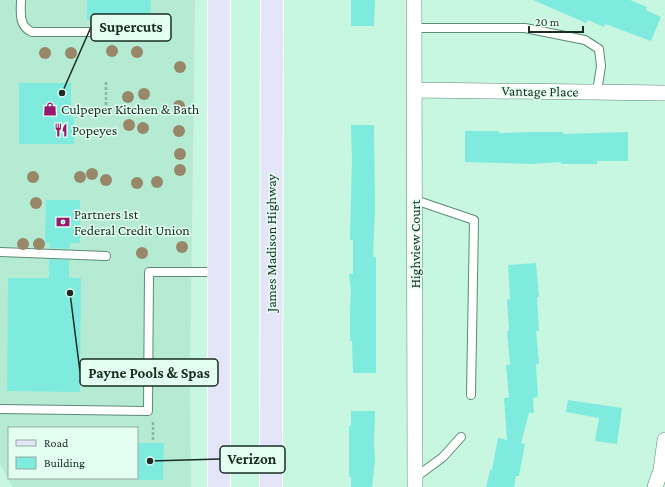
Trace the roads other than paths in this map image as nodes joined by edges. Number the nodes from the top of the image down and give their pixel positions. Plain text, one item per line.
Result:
1 (21, 0) edge
2 (219, 0) edge
3 (272, 0) edge
4 (414, 0) edge
5 (414, 28) junction
6 (162, 32) dead end
7 (414, 90) junction
8 (597, 92) junction
9 (665, 93) edge
10 (415, 200) junction
11 (0, 252) edge
12 (106, 256) dead end
13 (218, 272) junction
14 (471, 395) dead end
15 (0, 409) edge
16 (461, 437) dead end
17 (665, 440) edge
18 (415, 482) edge
19 (219, 487) edge
20 (271, 487) edge
21 (656, 487) edge

1 - 6 lane
2 - 13 main road
3 - 20 main road, James Madison Highway
4 - 5 street, Highview Court
5 - 7 street, Highview Court
5 - 8 lane
7 - 8 street, Vantage Place
7 - 10 street, Highview Court
8 - 9 street, Vantage Place
10 - 14 lane
10 - 18 street, Highview Court
11 - 12 lane
13 - 15 lane
13 - 19 main road
16 - 18 lane
17 - 21 street

